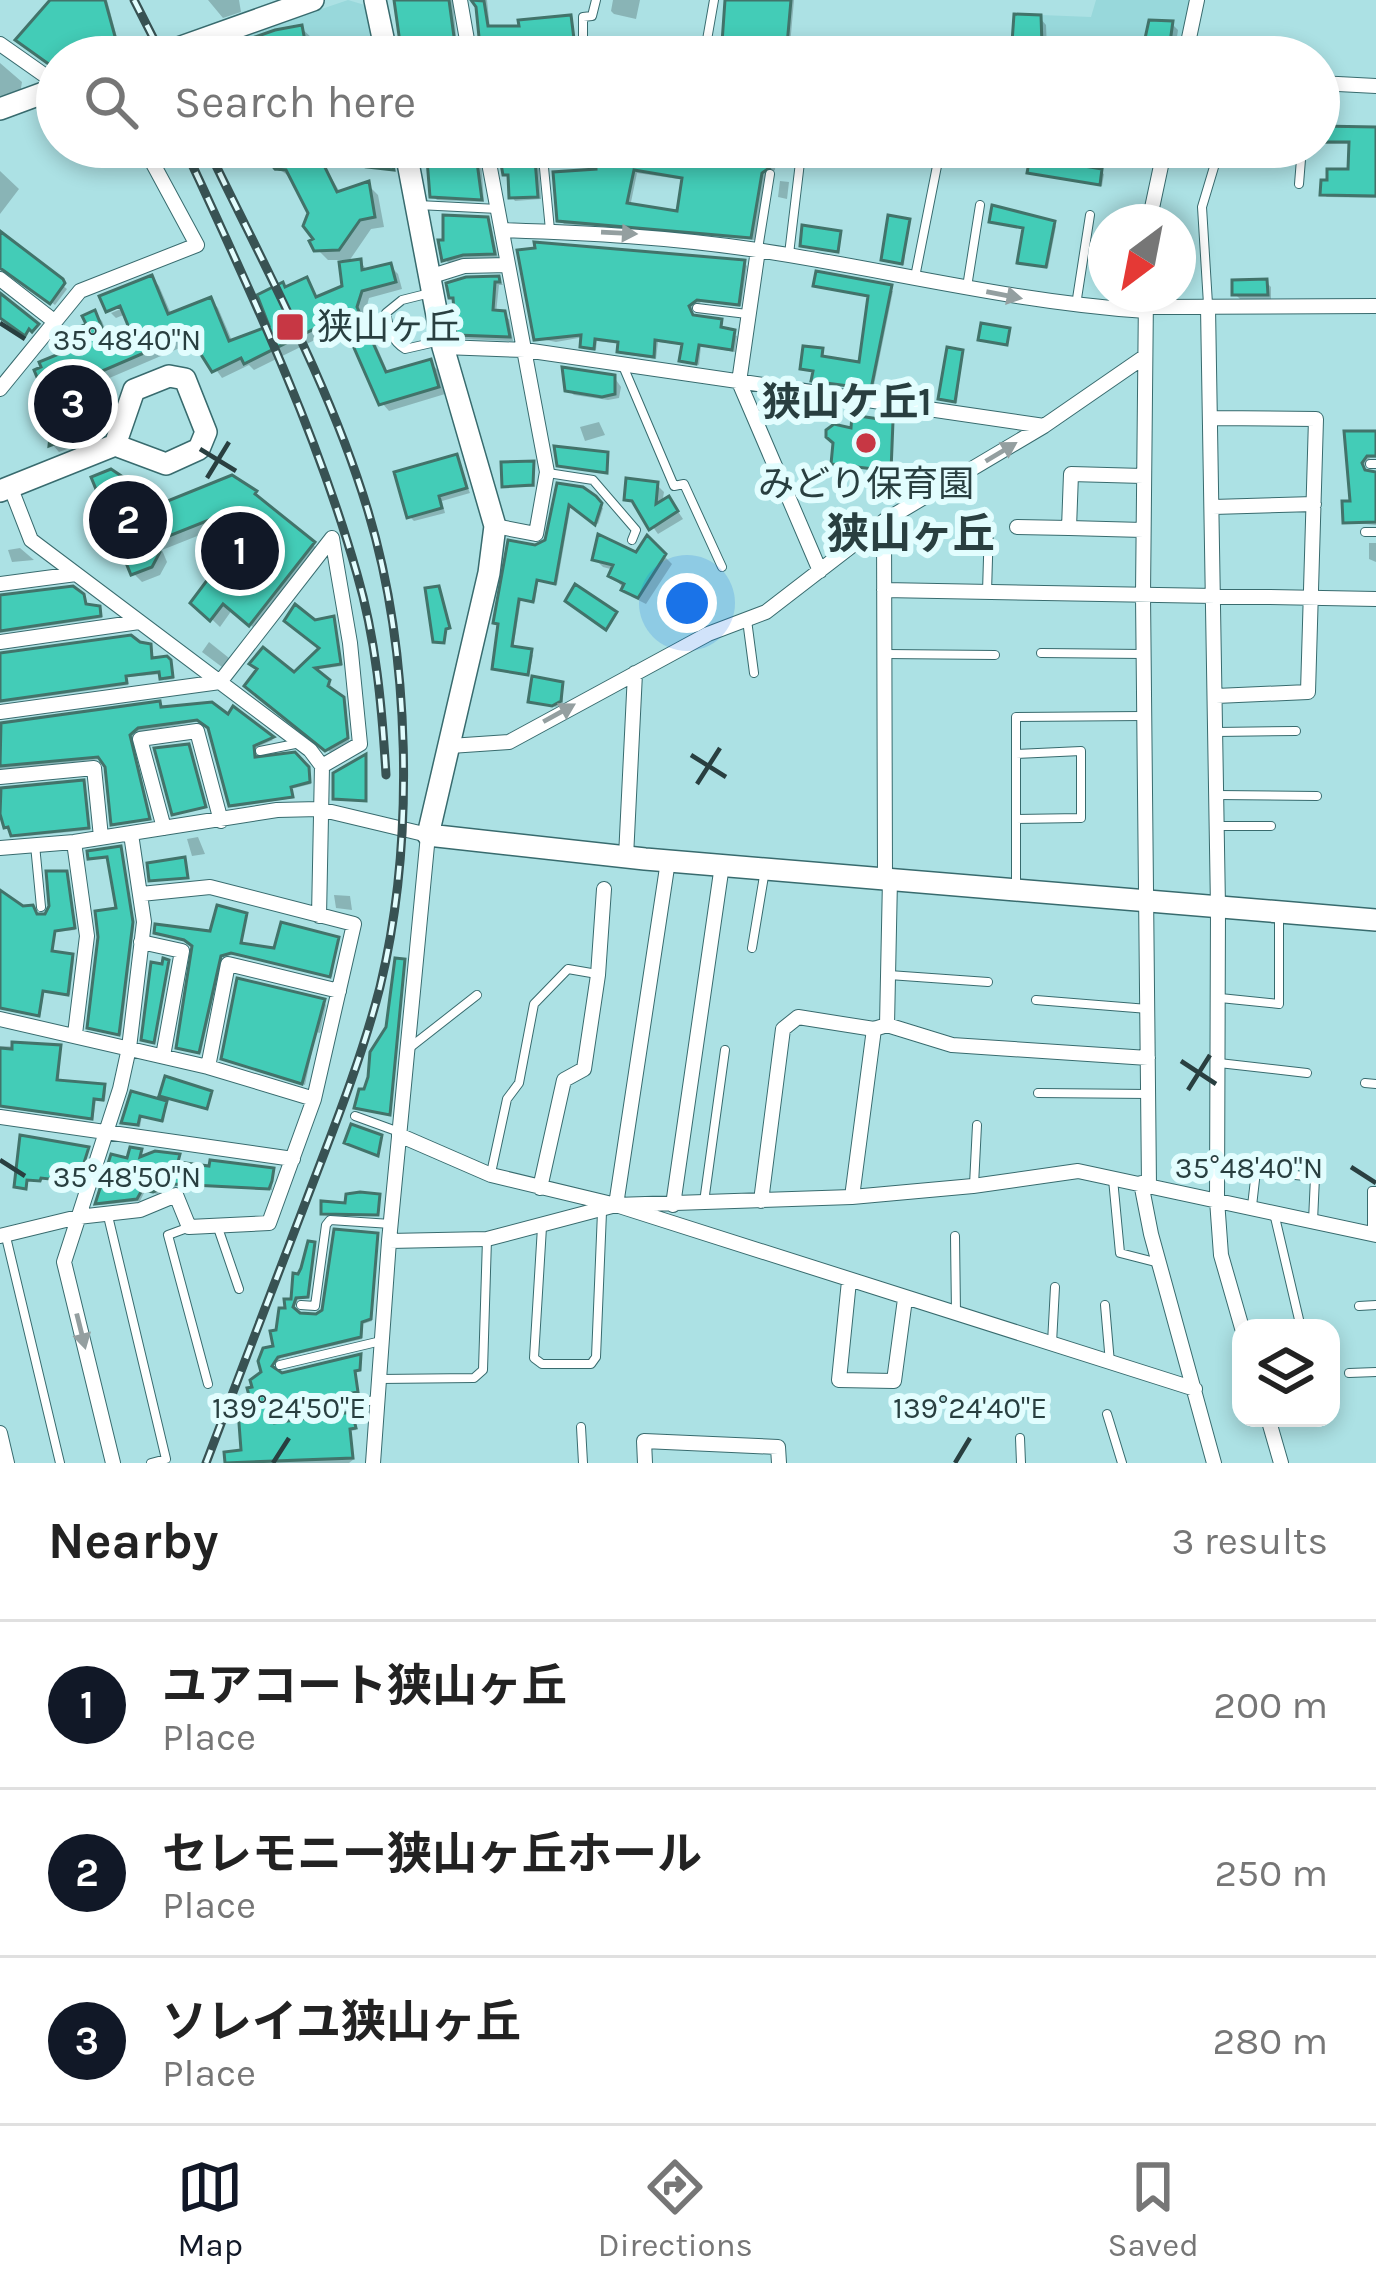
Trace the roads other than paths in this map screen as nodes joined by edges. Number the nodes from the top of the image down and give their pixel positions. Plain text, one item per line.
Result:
1 (313, 0) edge
2 (375, 0) edge
3 (460, 0) edge
4 (596, 0) edge
5 (714, 0) edge
6 (1197, 0) edge
7 (212, 36) edge
8 (383, 36) edge
9 (466, 36) edge
10 (584, 36) edge
11 (708, 36) edge
12 (1189, 36) edge
13 (0, 44) edge
14 (36, 71) edge
15 (1340, 84) edge
16 (1376, 86) edge
17 (36, 94) edge
18 (0, 109) edge
19 (155, 168) edge
20 (409, 168) edge
21 (490, 168) edge
22 (544, 168) edge
23 (799, 168) edge
24 (937, 168) edge
25 (1161, 168) edge
26 (1214, 168) edge
27 (1300, 168) edge
28 (770, 174) dead end
29 (1299, 184) dead end
30 (1153, 204) edge
31 (416, 205) junction
32 (980, 205) dead end
33 (498, 209) junction
34 (1088, 228) edge
35 (502, 230) junction
36 (550, 231) junction
37 (758, 250) junction
38 (789, 256) junction
39 (508, 265) junction
40 (0, 279) edge
41 (914, 279) junction
42 (431, 285) junction
43 (967, 289) junction
44 (1076, 306) junction
45 (1088, 306) edge
46 (1196, 306) edge
47 (1376, 306) edge
48 (1208, 307) junction
49 (697, 308) dead end
50 (1146, 312) edge
51 (748, 314) junction
52 (54, 321) junction
53 (442, 344) junction
54 (525, 350) junction
55 (1144, 357) junction
56 (622, 364) junction
57 (739, 382) junction
58 (0, 389) edge
59 (1212, 418) junction
60 (1044, 426) junction
61 (115, 445) junction
62 (547, 472) junction
63 (1143, 476) junction
64 (5, 488) edge
65 (1314, 504) junction
66 (1213, 507) junction
67 (884, 521) junction
68 (989, 525) dead end
69 (495, 526) junction
70 (1017, 527) dead end
71 (1069, 528) junction
72 (1143, 530) junction
73 (1365, 532) dead end
74 (1376, 532) edge
75 (632, 540) dead end
76 (722, 567) dead end
77 (820, 571) junction
78 (76, 574) junction
79 (0, 584) edge
80 (884, 590) junction
81 (987, 592) junction
82 (1143, 595) junction
83 (1214, 596) junction
84 (1309, 598) junction
85 (1376, 599) edge
86 (747, 619) junction
87 (139, 622) junction
88 (0, 642) edge
89 (1041, 653) dead end
90 (884, 654) junction
91 (1144, 655) junction
92 (995, 656) dead end
93 (635, 673) junction
94 (754, 673) dead end
95 (220, 682) junction
96 (1216, 696) junction
97 (0, 712) edge
98 (1145, 716) junction
99 (1296, 731) dead end
100 (1216, 732) junction
101 (300, 743) junction
102 (450, 746) junction
103 (260, 751) dead end
104 (1016, 754) junction
105 (322, 766) junction
106 (0, 778) edge
107 (1217, 795) junction
108 (1318, 796) dead end
109 (319, 809) junction
110 (1016, 819) junction
111 (221, 820) junction
112 (1217, 826) junction
113 (1270, 826) dead end
114 (164, 829) junction
115 (131, 834) junction
116 (428, 835) junction
117 (101, 837) junction
118 (74, 842) junction
119 (35, 844) junction
120 (1, 845) edge
121 (626, 856) junction
122 (668, 861) junction
123 (722, 866) junction
124 (765, 869) junction
125 (887, 879) junction
126 (604, 889) dead end
127 (1016, 890) junction
128 (141, 894) junction
129 (1147, 901) junction
130 (41, 907) dead end
131 (1218, 907) junction
132 (1279, 911) junction
133 (320, 916) junction
134 (1376, 920) edge
135 (141, 942) junction
136 (752, 948) dead end
137 (598, 974) junction
138 (888, 975) junction
139 (988, 982) dead end
140 (339, 991) junction
141 (477, 995) dead end
142 (1218, 998) junction
143 (1036, 1000) dead end
144 (1148, 1009) junction
145 (0, 1018) edge
146 (881, 1027) junction
147 (75, 1034) junction
148 (129, 1048) junction
149 (406, 1050) junction
150 (725, 1050) dead end
151 (164, 1056) junction
152 (1148, 1058) junction
153 (1218, 1063) junction
154 (208, 1067) junction
155 (1307, 1073) dead end
156 (1365, 1083) dead end
157 (1376, 1084) edge
158 (1038, 1093) dead end
159 (1148, 1094) junction
160 (314, 1099) junction
161 (355, 1116) dead end
162 (0, 1117) edge
163 (977, 1125) dead end
164 (104, 1131) junction
165 (399, 1133) junction
166 (293, 1159) junction
167 (491, 1174) junction
168 (1113, 1178) junction
169 (1145, 1184) junction
170 (974, 1186) junction
171 (540, 1188) junction
172 (1376, 1191) edge
173 (852, 1197) junction
174 (1217, 1200) junction
175 (761, 1201) junction
176 (704, 1204) junction
177 (673, 1205) junction
178 (609, 1208) junction
179 (1252, 1208) junction
180 (1274, 1213) junction
181 (108, 1216) junction
182 (78, 1217) junction
183 (1313, 1221) junction
184 (391, 1224) junction
185 (217, 1226) junction
186 (189, 1227) junction
187 (542, 1227) junction
188 (1374, 1235) edge
189 (3, 1236) edge
190 (955, 1236) dead end
191 (487, 1239) junction
192 (389, 1241) junction
193 (1159, 1263) junction
194 (850, 1281) junction
195 (1054, 1287) dead end
196 (239, 1289) dead end
197 (905, 1299) junction
198 (301, 1305) dead end
199 (1105, 1305) dead end
200 (1376, 1305) edge
201 (1359, 1306) dead end
202 (956, 1315) junction
203 (1239, 1319) edge
204 (1299, 1319) edge
205 (381, 1340) junction
206 (1052, 1345) junction
207 (1110, 1363) junction
208 (280, 1365) dead end
209 (1376, 1372) edge
210 (1349, 1373) dead end
211 (379, 1379) junction
212 (208, 1384) dead end
213 (1195, 1389) junction
214 (376, 1400) junction
215 (1107, 1414) dead end
216 (273, 1415) dead end
217 (581, 1427) dead end
218 (1271, 1427) edge
219 (0, 1433) edge
220 (1020, 1438) dead end
221 (373, 1462) edge
222 (7, 1463) edge
223 (60, 1463) edge
224 (113, 1463) edge
225 (151, 1463) edge
226 (362, 1463) edge
227 (583, 1463) edge
228 (645, 1463) edge
229 (778, 1463) edge
230 (1021, 1463) edge
231 (1122, 1463) edge
232 (1214, 1463) edge
233 (1281, 1463) edge

1 - 7 street
2 - 8 street
3 - 9 street
4 - 10 lane
5 - 11 lane
6 - 12 street
13 - 14 street
15 - 16 street
17 - 18 street
19 - 52 street
20 - 31 street
21 - 33 street
22 - 36 lane
23 - 38 lane
24 - 41 lane
25 - 30 street
26 - 48 lane
27 - 29 lane
28 - 37 lane
31 - 33 lane
31 - 42 street
32 - 43 lane
33 - 35 street
34 - 44 lane
35 - 36 street
35 - 39 street
36 -> 37 street
37 - 38 street
37 - 51 street
38 - 41 street
39 - 42 street
39 - 54 street
40 - 52 street
41 - 43 street
42 - 53 street
42 - 53 lane
43 -> 44 street
44 - 45 street
46 - 48 street
47 - 48 street
48 - 59 street
49 - 51 lane
50 - 55 street
51 - 57 street
52 - 58 street
53 - 54 street
53 - 69 street
54 - 56 street
54 - 62 street
55 - 60 street
55 - 63 street
56 - 57 street
56 - 76 lane
57 - 60 street
57 - 77 street
59 - 65 street
59 - 66 street
67 -> 60 street
61 - 61 street
61 - 64 street
62 - 69 street
62 - 75 lane
63 - 71 street
63 - 72 street
64 - 78 street
65 - 66 street
65 - 84 street
66 - 83 street
67 - 77 street
67 - 80 street
68 - 81 lane
69 - 102 street
70 - 71 street
71 - 72 street
72 - 82 street
73 - 74 lane
77 - 86 street
78 - 79 street
78 - 87 street
80 - 81 street
80 - 90 street
81 - 82 street
82 - 83 street
82 - 91 street
83 - 84 street
83 - 96 street
84 - 85 street
84 - 96 street
86 - 93 street
86 - 94 lane
87 - 88 street
87 - 95 street
89 - 91 lane
90 - 92 lane
90 - 125 street
91 - 98 street
102 -> 93 street
93 - 121 street
95 - 97 street
95 - 101 street
95 - 105 street
96 - 100 street
98 - 104 lane
98 - 129 street
99 - 100 lane
100 - 107 street
101 - 103 lane
101 - 105 street
102 - 116 street
104 - 110 lane
104 - 110 lane
105 - 109 street
106 - 117 street
107 - 108 lane
107 - 112 street
109 - 111 street
109 - 116 street
109 - 133 street
110 - 127 lane
111 - 114 street
111 - 114 street
112 - 113 lane
112 - 131 street
114 - 115 street
115 - 117 street
115 - 128 street
116 - 121 street
116 - 149 street
117 - 118 street
118 - 119 street
118 - 147 street
119 - 120 street
119 - 130 lane
121 - 122 street
122 - 123 street
122 - 178 street
123 - 124 street
123 - 177 street
124 - 125 street
124 - 136 lane
125 - 127 street
125 - 138 street
126 - 137 street
127 - 129 street
128 - 133 street
128 - 135 street
129 - 131 street
129 - 144 street
131 - 132 street
131 - 142 street
132 - 134 street
132 - 142 lane
133 - 140 street
135 - 148 street
135 - 151 street
137 - 167 lane
137 - 171 street
138 - 139 lane
138 - 146 street
140 - 154 street
140 - 160 street
141 - 149 lane
142 - 153 street
143 - 144 lane
144 - 152 street
145 - 147 street
146 - 152 street
146 - 173 street
146 - 175 street
147 - 148 street
148 - 151 street
148 - 164 street
149 - 165 street
150 - 176 lane
151 - 154 street
152 - 159 street
153 - 155 lane
153 - 174 street
154 - 160 street
156 - 157 lane
158 - 159 lane
159 - 169 street
160 - 166 street
161 - 165 lane
162 - 164 street
163 - 170 lane
164 - 166 street
164 - 182 street
165 - 167 street
165 - 184 street
166 - 185 street
167 - 171 street
168 - 169 street
168 - 170 street
168 - 193 lane
169 - 174 street
169 - 193 street
170 - 173 street
171 - 178 street
172 - 188 lane
173 - 175 street
174 - 179 street
174 - 203 street
175 - 176 street
176 - 177 street
177 - 178 street
178 - 187 street
178 - 187 lane
178 - 194 street
179 - 180 street
179 - 183 lane
180 - 183 street
180 - 204 lane
181 - 182 street
181 - 186 street
181 - 225 lane
182 - 189 street
182 -> 224 street
183 - 188 street
184 - 192 street
184 - 198 lane
185 - 186 street
185 - 196 lane
186 - 212 lane
187 - 191 street
189 - 223 lane
190 - 202 lane
191 - 192 street
191 - 211 lane
192 - 205 street
193 - 213 street
194 - 197 street
194 - 197 street
195 - 206 lane
197 - 202 street
199 - 207 lane
200 - 201 lane
202 - 206 street
205 - 208 lane
205 - 211 street
206 - 207 street
207 - 213 street
209 - 210 lane
211 - 214 street
213 - 232 street
214 - 216 lane
214 - 221 street
215 - 231 lane
217 - 227 lane
218 - 233 street
219 - 222 street
220 - 230 lane
221 - 226 lane
228 - 229 street

